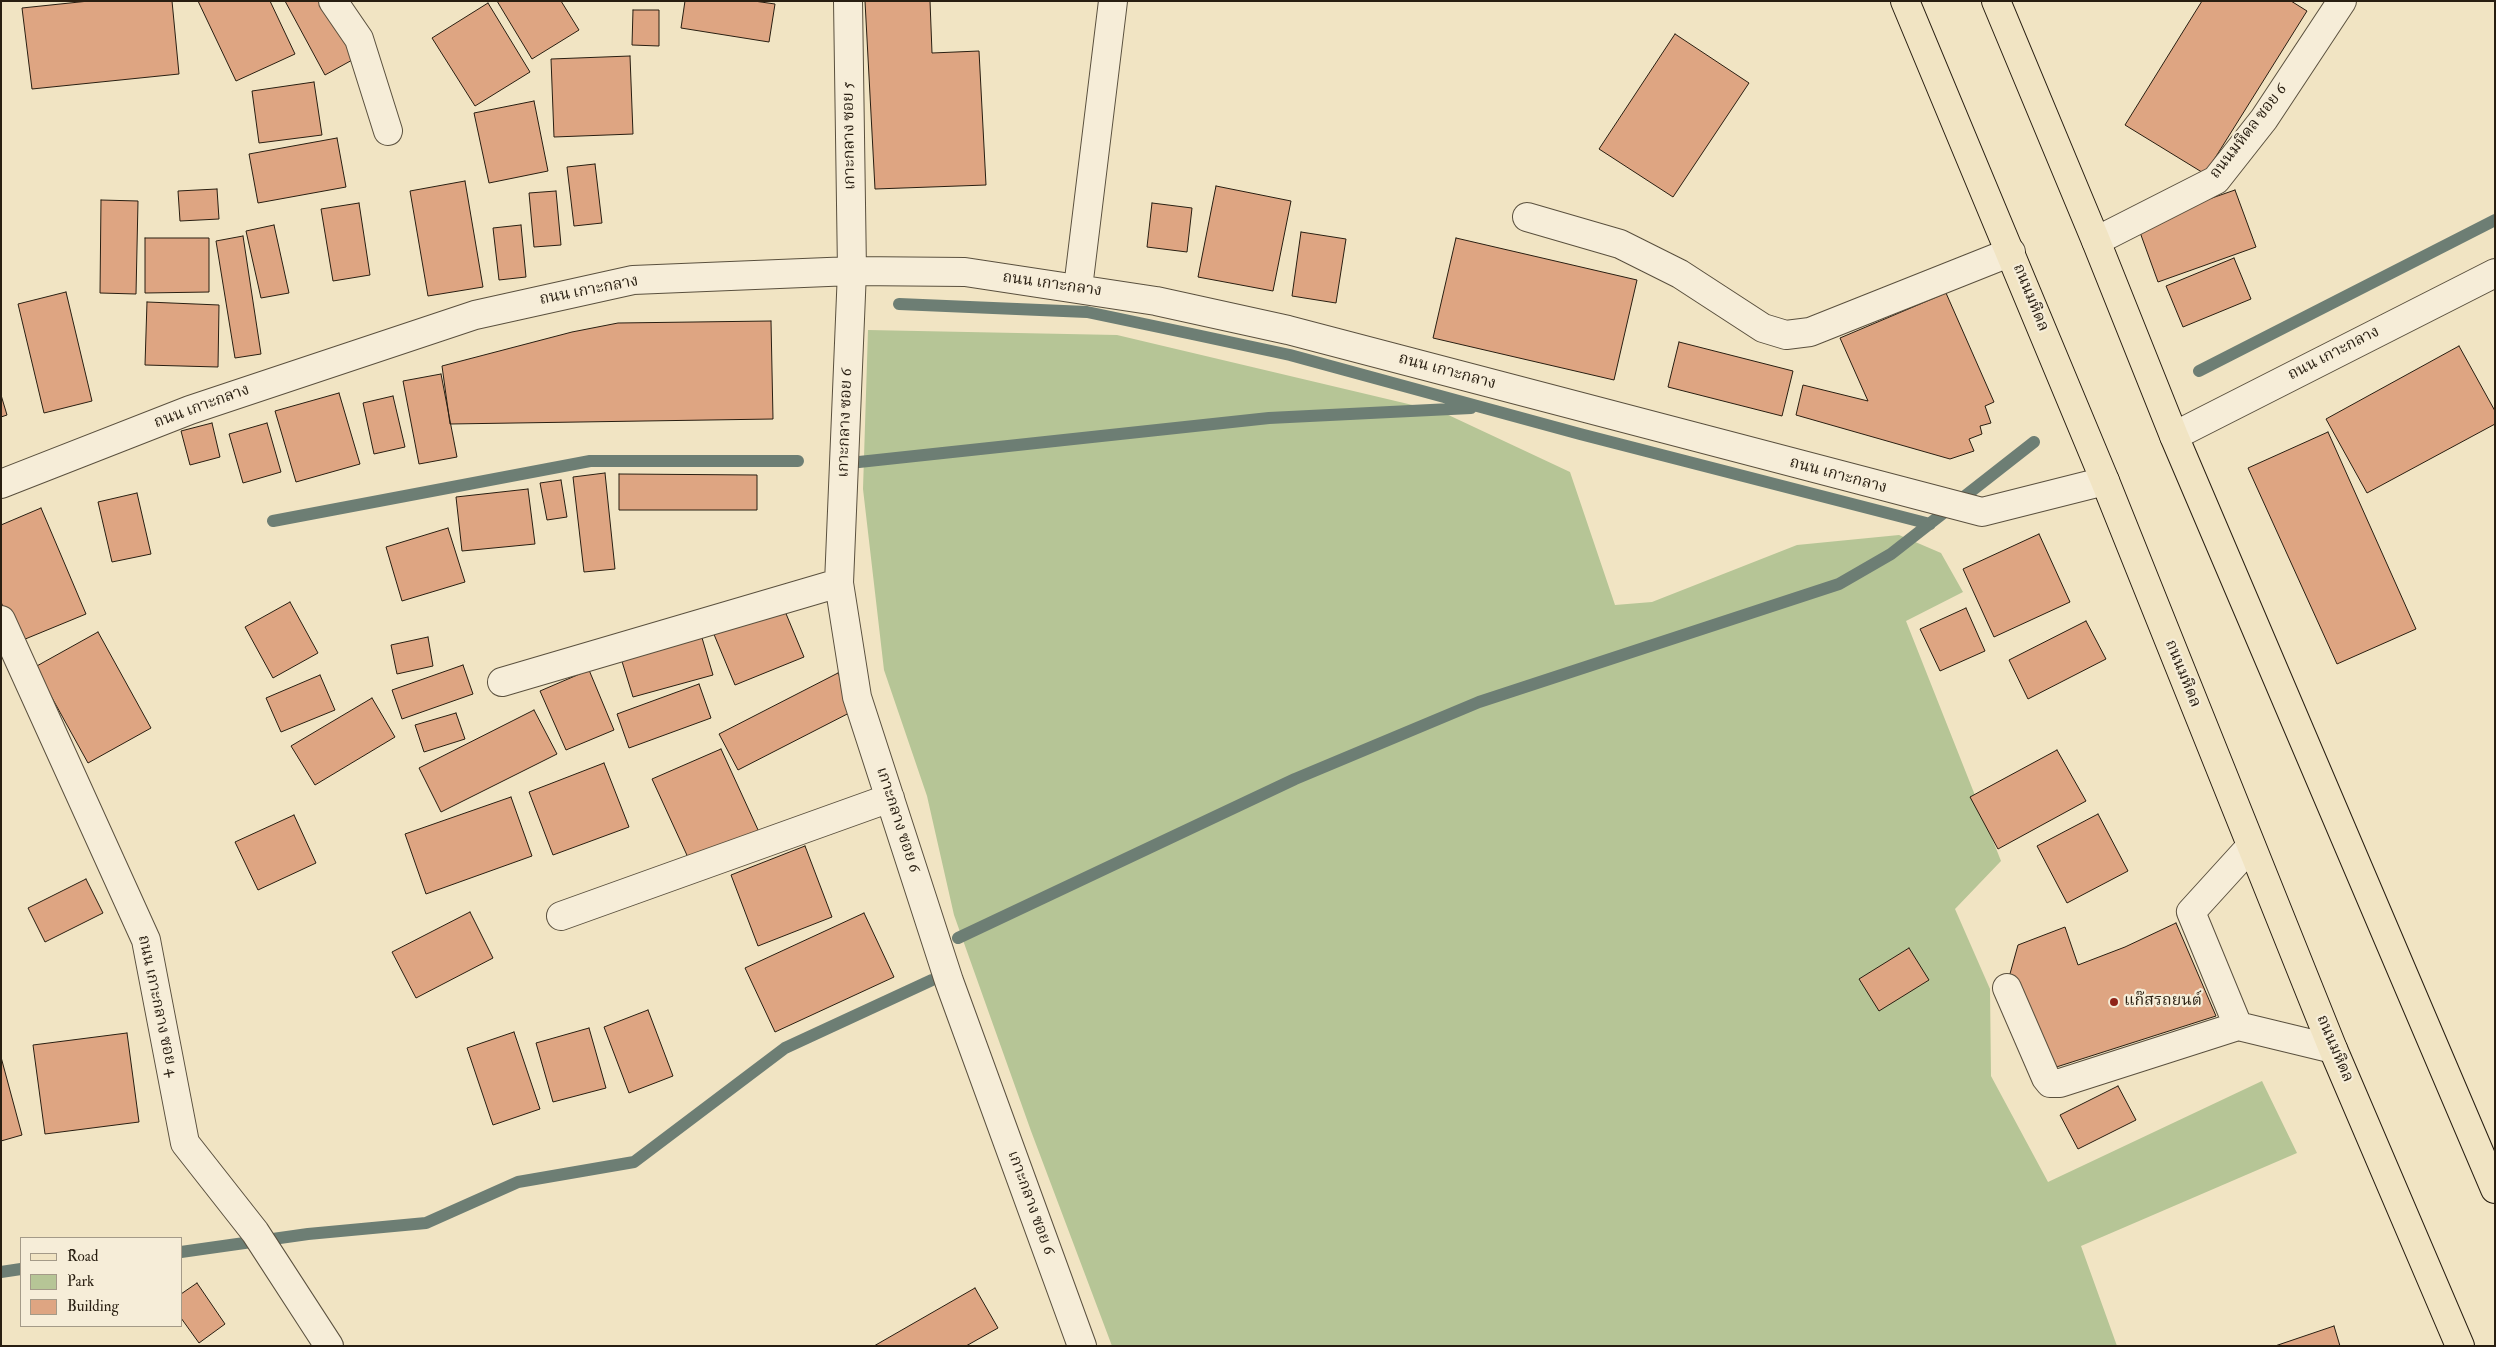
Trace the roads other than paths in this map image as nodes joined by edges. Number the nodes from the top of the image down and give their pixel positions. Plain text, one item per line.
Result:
1 (333, 1) edge
2 (848, 1) edge
3 (1113, 1) edge
4 (1905, 1) edge
5 (1996, 1) edge
6 (2342, 1) edge
7 (388, 131) dead end
8 (1527, 217) dead end
9 (2096, 241) junction
10 (2011, 252) junction
11 (852, 271) junction
12 (2495, 273) edge
13 (1078, 288) junction
14 (2174, 436) junction
15 (2105, 481) junction
16 (1, 484) edge
17 (839, 583) junction
18 (1, 620) edge
19 (502, 682) dead end
20 (890, 798) junction
21 (2251, 846) junction
22 (561, 916) dead end
23 (2008, 988) dead end
24 (2238, 1026) junction
25 (2333, 1049) junction
26 (2495, 1189) edge
27 (329, 1346) edge
28 (1082, 1346) edge
29 (2460, 1346) edge

1 - 7 street
2 - 11 street, เกาะกลาง ซอย 5
3 - 13 street
4 - 10 main road, ถนนมหิดล
5 - 9 main road
6 - 9 street, ถนนมหิดล ซอย 6
8 - 10 street
9 - 14 main road
10 - 15 main road, ถนนมหิดล
11 - 13 street, ถนน เกาะกลาง
11 - 16 street, ถนน เกาะกลาง
11 - 17 street, เกาะกลาง ซอย 6
12 - 14 street, ถนน เกาะกลาง
13 - 15 street, ถนน เกาะกลาง
14 - 26 main road
15 - 21 main road, ถนนมหิดล
17 - 19 street
17 - 20 street, เกาะกลาง ซอย 6
18 - 27 street, ถนน เกาะกลาง ซอย 4
20 - 22 street
20 - 28 street, เกาะกลาง ซอย 6
21 - 24 street
21 - 25 main road, ถนนมหิดล
23 - 24 street
24 - 25 street
25 - 29 main road, ถนนมหิดล

